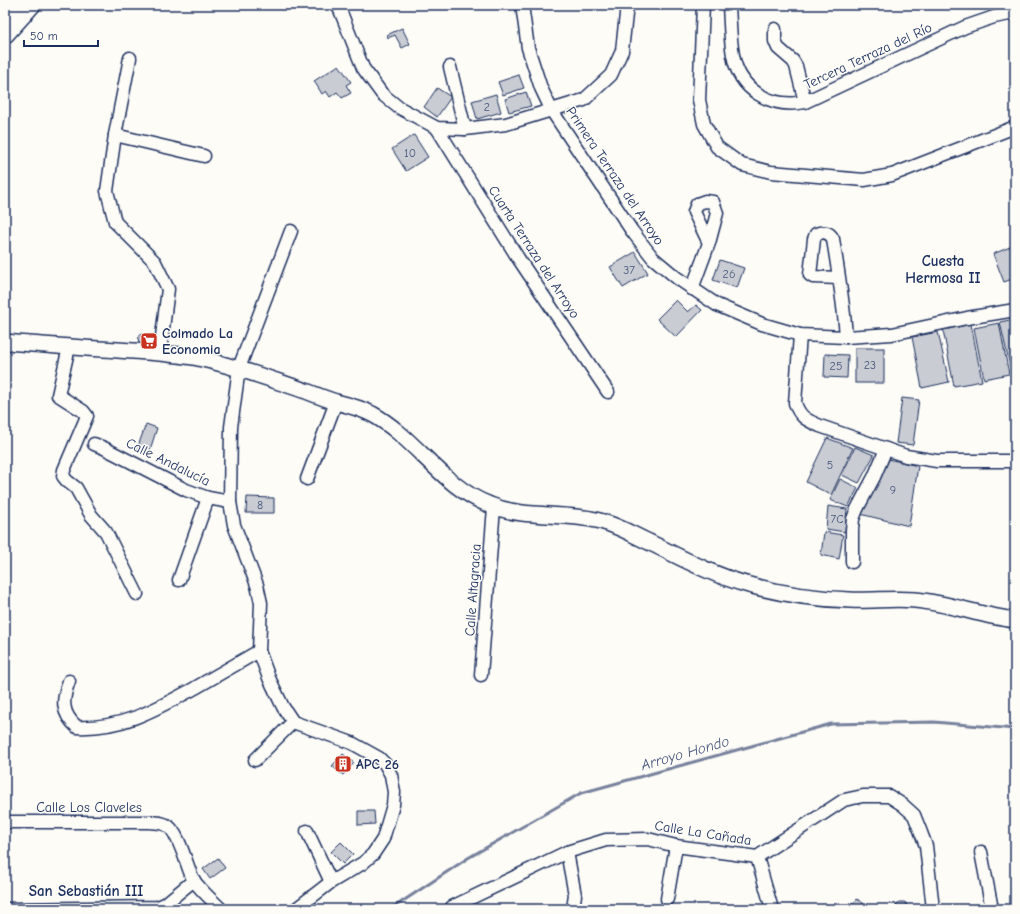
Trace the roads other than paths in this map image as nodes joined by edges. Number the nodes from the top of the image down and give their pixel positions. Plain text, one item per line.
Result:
1 (14, 5) edge
2 (33, 5) edge
3 (338, 5) edge
4 (522, 5) edge
5 (627, 5) edge
6 (703, 5) edge
7 (729, 5) edge
8 (1015, 13) edge
9 (5, 16) edge
10 (775, 29) dead end
11 (5, 36) edge
12 (130, 58) dead end
13 (450, 67) dead end
14 (805, 102) junction
15 (552, 111) junction
16 (1015, 127) edge
17 (437, 128) junction
18 (465, 129) junction
19 (115, 135) junction
20 (204, 156) dead end
21 (291, 231) dead end
22 (709, 243) dead end
23 (839, 278) dead end
24 (692, 289) junction
25 (1015, 310) edge
26 (800, 335) junction
27 (846, 337) junction
28 (5, 342) edge
29 (69, 347) junction
30 (160, 352) junction
31 (239, 368) junction
32 (608, 392) dead end
33 (336, 402) junction
34 (94, 444) dead end
35 (886, 449) junction
36 (1015, 461) edge
37 (307, 479) dead end
38 (208, 498) junction
39 (230, 502) junction
40 (494, 507) junction
41 (852, 562) dead end
42 (179, 580) dead end
43 (137, 594) dead end
44 (1015, 620) edge
45 (260, 651) junction
46 (481, 675) dead end
47 (69, 681) dead end
48 (293, 722) junction
49 (255, 760) dead end
50 (5, 822) edge
51 (307, 831) dead end
52 (676, 846) junction
53 (567, 852) junction
54 (981, 852) dead end
55 (757, 857) junction
56 (194, 880) junction
57 (331, 882) junction
58 (667, 898) dead end
59 (452, 907) dead end
60 (5, 909) edge
61 (221, 909) edge
62 (296, 909) edge
63 (573, 909) edge
64 (772, 909) edge
65 (933, 909) edge
66 (992, 909) edge

1 - 9 main road
2 - 11 main road
3 - 17 street, Primera Terraza del Arroyo
4 - 15 street, Primera Terraza del Arroyo
5 - 15 street
6 - 16 street
7 - 14 street, Tercera Terraza del Río
8 - 14 street, Tercera Terraza del Río
10 - 14 street
12 - 19 street
13 - 18 street
15 - 18 street, Primera Terraza del Arroyo
15 - 24 street, Primera Terraza del Arroyo
17 - 18 street, Primera Terraza del Arroyo
17 - 32 street, Cuarta Terraza del Arroyo
19 - 20 street
19 - 30 street
21 - 31 street
22 - 24 street
23 - 27 street
24 - 26 street, Primera Terraza del Arroyo
25 - 27 street, Primera Terraza del Arroyo
26 - 27 street, Primera Terraza del Arroyo
26 - 35 street
28 - 29 main road
29 - 30 main road
29 - 43 street
30 - 31 main road
31 - 33 main road
31 - 39 street
33 - 37 street
33 - 40 main road
34 - 38 street, Calle Andalucía
35 - 36 street
35 - 41 street
38 - 39 street, Calle Andalucía
38 - 42 street
39 - 45 street
40 - 44 main road
40 - 46 street, Calle Altagracia
45 - 47 street
45 - 48 street
48 - 49 street
48 - 57 street
50 - 56 street, Calle Los Claveles
51 - 57 street
52 - 53 street, Calle La Cañada
52 - 55 street, Calle La Cañada
52 - 58 street
53 - 59 street, Calle La Cañada
53 - 63 street
54 - 66 street
55 - 64 street
55 - 65 street, Calle La Cañada
56 - 60 street
56 - 61 street
57 - 62 street

